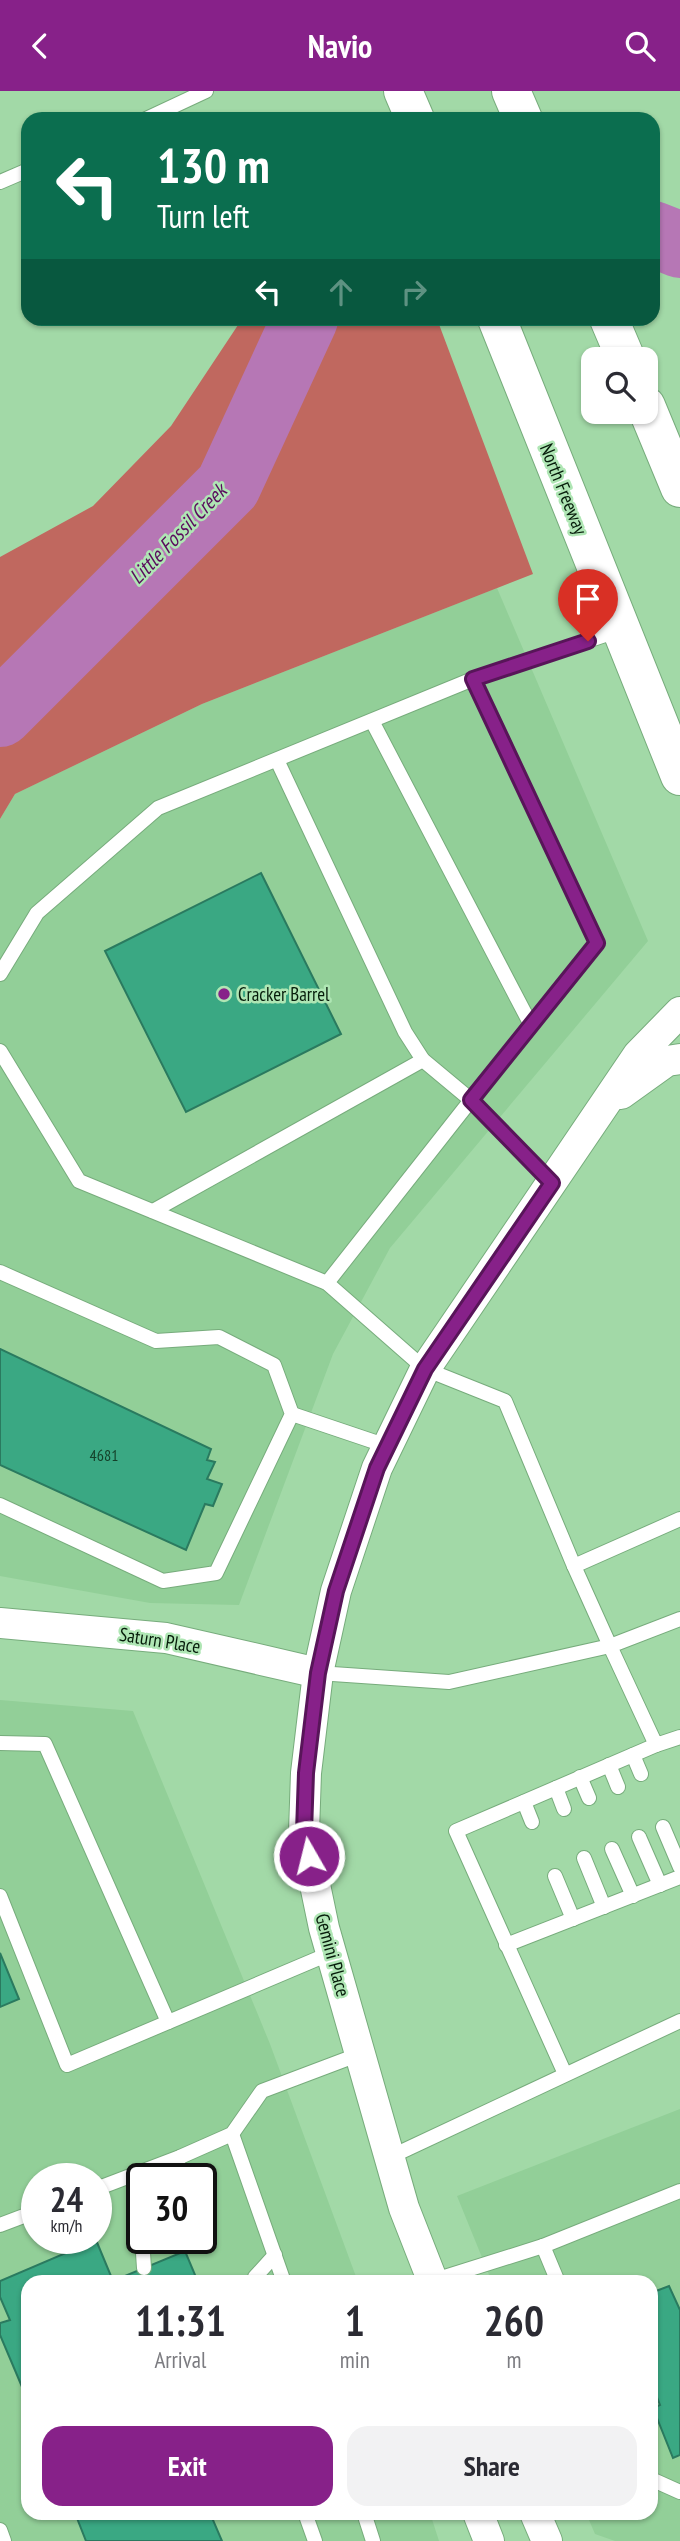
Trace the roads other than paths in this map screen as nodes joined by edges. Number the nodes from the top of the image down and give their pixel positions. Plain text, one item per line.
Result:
1 (206, 91) edge
2 (511, 91) edge
3 (161, 112) edge
4 (520, 112) edge
5 (21, 173) edge
6 (0, 182) edge
7 (500, 326) edge
8 (653, 424) edge
9 (680, 488) edge
10 (620, 630) junction
11 (473, 679) junction
12 (372, 721) junction
13 (277, 760) junction
14 (680, 776) edge
15 (0, 974) edge
16 (680, 1012) edge
17 (531, 1025) junction
18 (0, 1051) edge
19 (680, 1059) edge
20 (423, 1060) junction
21 (471, 1100) junction
22 (606, 1105) junction
23 (552, 1183) junction
24 (153, 1211) junction
25 (0, 1272) edge
26 (327, 1283) junction
27 (425, 1369) junction
28 (292, 1415) junction
29 (387, 1446) junction
30 (0, 1505) edge
31 (680, 1518) edge
32 (573, 1566) junction
33 (680, 1619) edge
34 (0, 1623) edge
35 (610, 1646) junction
36 (318, 1673) junction
37 (680, 1737) edge
38 (0, 1743) edge
39 (656, 1745) junction
40 (633, 1755) junction
41 (609, 1765) junction
42 (641, 1774) dead end
43 (580, 1777) junction
44 (618, 1787) dead end
45 (556, 1788) junction
46 (589, 1798) dead end
47 (524, 1802) junction
48 (565, 1809) dead end
49 (532, 1822) dead end
50 (663, 1827) dead end
51 (639, 1837) dead end
52 (612, 1849) dead end
53 (584, 1858) dead end
54 (680, 1867) edge
55 (555, 1876) dead end
56 (680, 1877) edge
57 (660, 1885) junction
58 (0, 1896) edge
59 (633, 1896) junction
60 (604, 1907) junction
61 (573, 1919) junction
62 (506, 1945) junction
63 (331, 1953) junction
64 (680, 2021) edge
65 (168, 2022) junction
66 (360, 2054) junction
67 (565, 2074) junction
68 (232, 2134) junction
69 (180, 2157) junction
70 (390, 2157) junction
71 (176, 2163) edge
72 (112, 2183) edge
73 (680, 2191) edge
74 (21, 2217) edge
75 (0, 2225) edge
76 (543, 2246) junction
77 (143, 2254) edge
78 (275, 2255) junction
79 (144, 2268) dead end
80 (257, 2275) edge
81 (282, 2275) edge
82 (430, 2275) edge
83 (451, 2275) edge
84 (555, 2275) edge
85 (658, 2482) edge
86 (680, 2492) edge
87 (308, 2520) edge
88 (367, 2520) edge
89 (481, 2520) edge
90 (538, 2520) edge
91 (0, 2531) edge
92 (4, 2541) edge
93 (315, 2541) edge
94 (373, 2541) edge
95 (489, 2541) edge
96 (547, 2541) edge

1 - 3 lane
2 - 4 main road
5 - 6 lane
7 - 10 main road, North Freeway
8 - 9 main road
10 - 11 lane
10 - 14 main road, North Freeway
11 - 12 lane
11 - 17 lane
12 - 13 lane
12 - 17 lane
13 - 15 lane
13 - 20 lane
16 - 22 street, Gemini Place
17 - 21 lane
18 - 24 lane
19 - 22 street, Gemini Place
20 - 21 lane
20 - 24 lane
21 - 23 lane
21 - 26 lane
22 - 23 street, Gemini Place
23 - 27 street, Gemini Place
24 - 26 lane
25 - 28 lane
26 - 27 lane
27 - 29 street, Gemini Place
27 - 32 lane
28 - 29 lane
28 - 30 lane
29 - 36 street, Gemini Place
31 - 32 lane
32 - 35 lane
33 - 35 lane
34 - 36 street, Saturn Place
35 - 36 lane
35 - 39 lane
36 - 63 street, Gemini Place
37 - 39 lane
38 - 65 lane
39 - 40 lane
40 - 41 lane
40 - 42 lane
41 - 43 lane
41 - 44 lane
43 - 45 lane
43 - 46 lane
45 - 47 lane
45 - 48 lane
47 - 49 lane
47 - 62 lane
50 - 54 lane
51 - 57 lane
52 - 59 lane
53 - 60 lane
55 - 61 lane
56 - 57 lane
57 - 59 lane
58 - 65 lane
59 - 60 lane
60 - 61 lane
61 - 62 lane
62 - 67 lane
63 - 65 lane
63 - 66 street, Gemini Place
64 - 67 lane
66 - 68 lane
66 - 70 street, Gemini Place
67 - 70 lane
68 - 69 lane
68 - 78 lane
69 - 71 lane
69 - 72 lane
70 - 82 street, Gemini Place
73 - 76 lane
74 - 75 lane
76 - 83 lane
76 - 84 lane
77 - 79 lane
78 - 80 lane
78 - 81 lane
85 - 86 lane
87 - 93 lane
88 - 94 lane
89 - 95 street
90 - 96 street
91 - 92 lane

